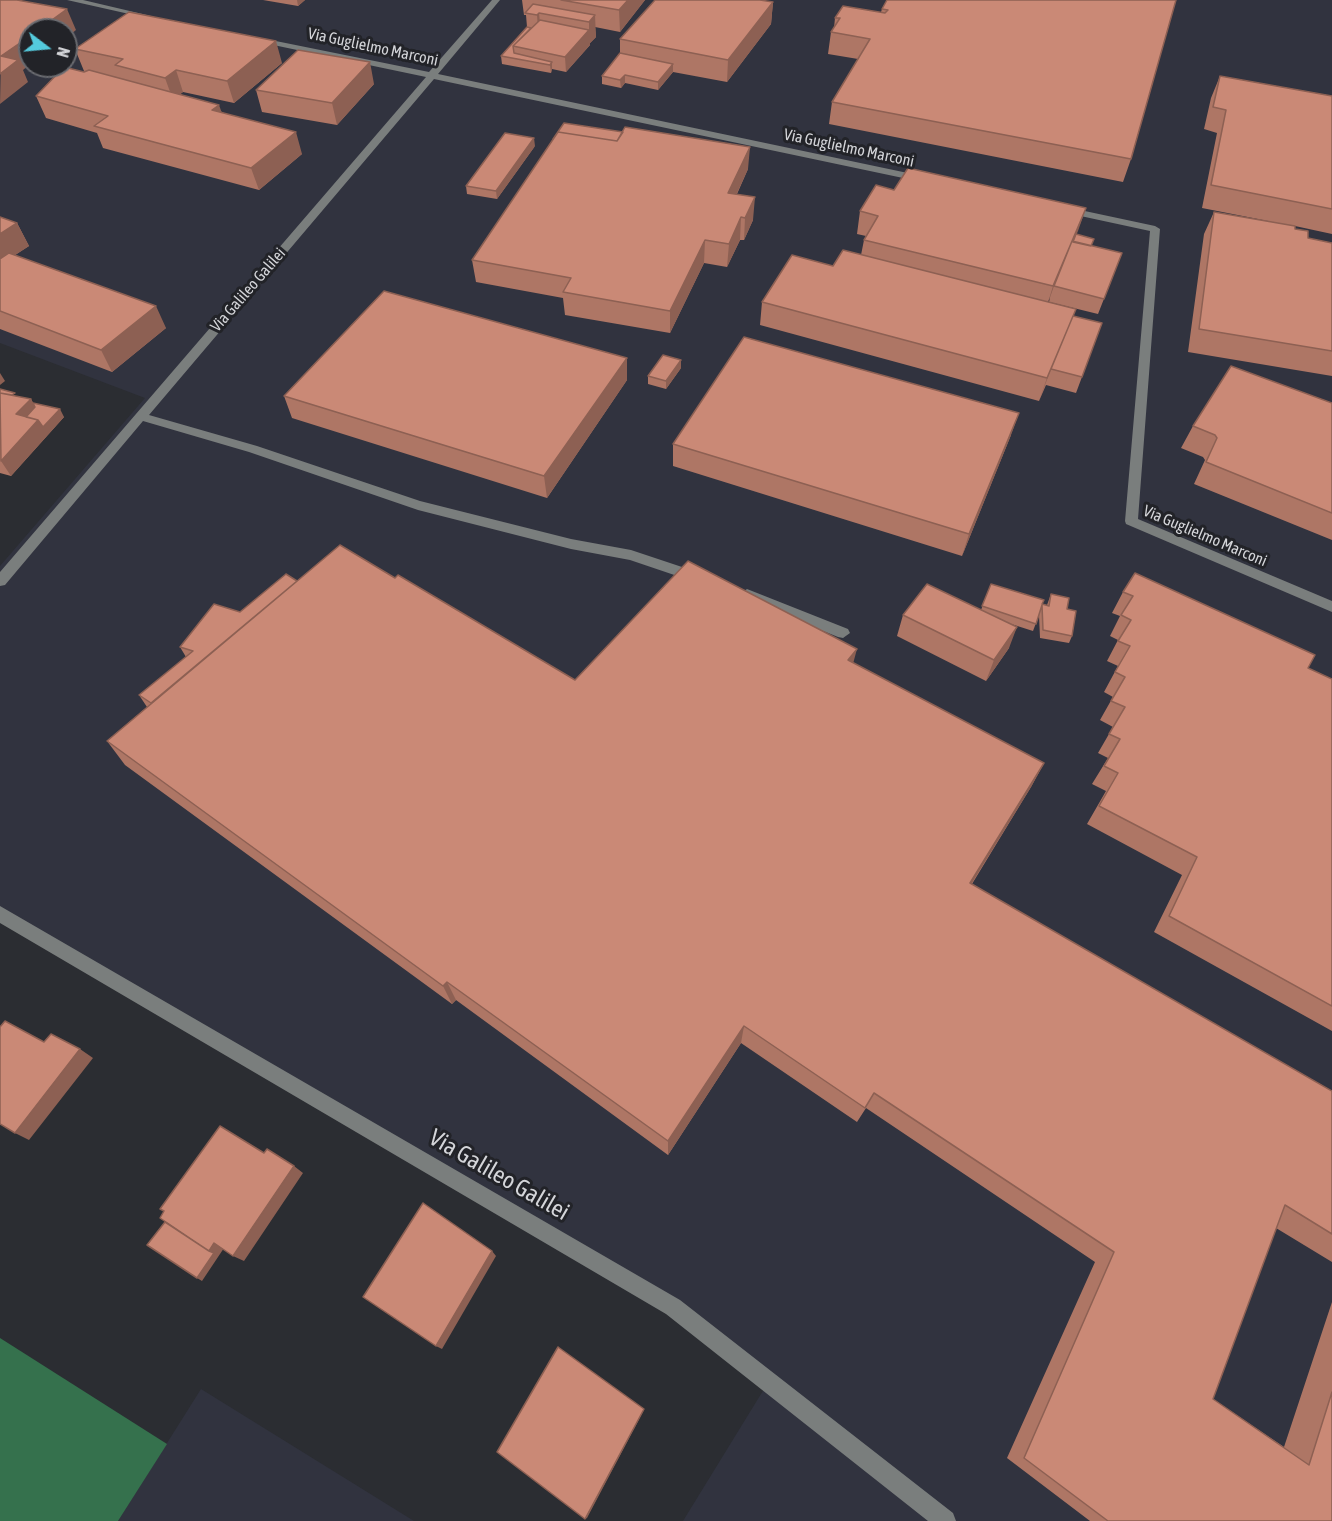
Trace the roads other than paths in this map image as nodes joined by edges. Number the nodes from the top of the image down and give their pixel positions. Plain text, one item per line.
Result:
1 (70, 0) edge
2 (496, 0) edge
3 (163, 19) edge
4 (243, 36) edge
5 (433, 75) junction
6 (933, 182) edge
7 (1050, 206) edge
8 (140, 416) junction
9 (0, 581) edge
10 (714, 583) edge
11 (735, 590) edge
12 (1332, 607) edge
13 (843, 633) dead end
14 (0, 914) edge
15 (945, 1521) edge

1 - 3 street
2 - 5 street, Via Galileo Galilei
4 - 5 street, Via Guglielmo Marconi
5 - 6 street, Via Guglielmo Marconi
5 - 8 street, Via Galileo Galilei
7 - 12 street, Via Guglielmo Marconi
8 - 9 street, Via Galileo Galilei
8 - 10 street
11 - 13 street
14 - 15 street, Via Galileo Galilei

